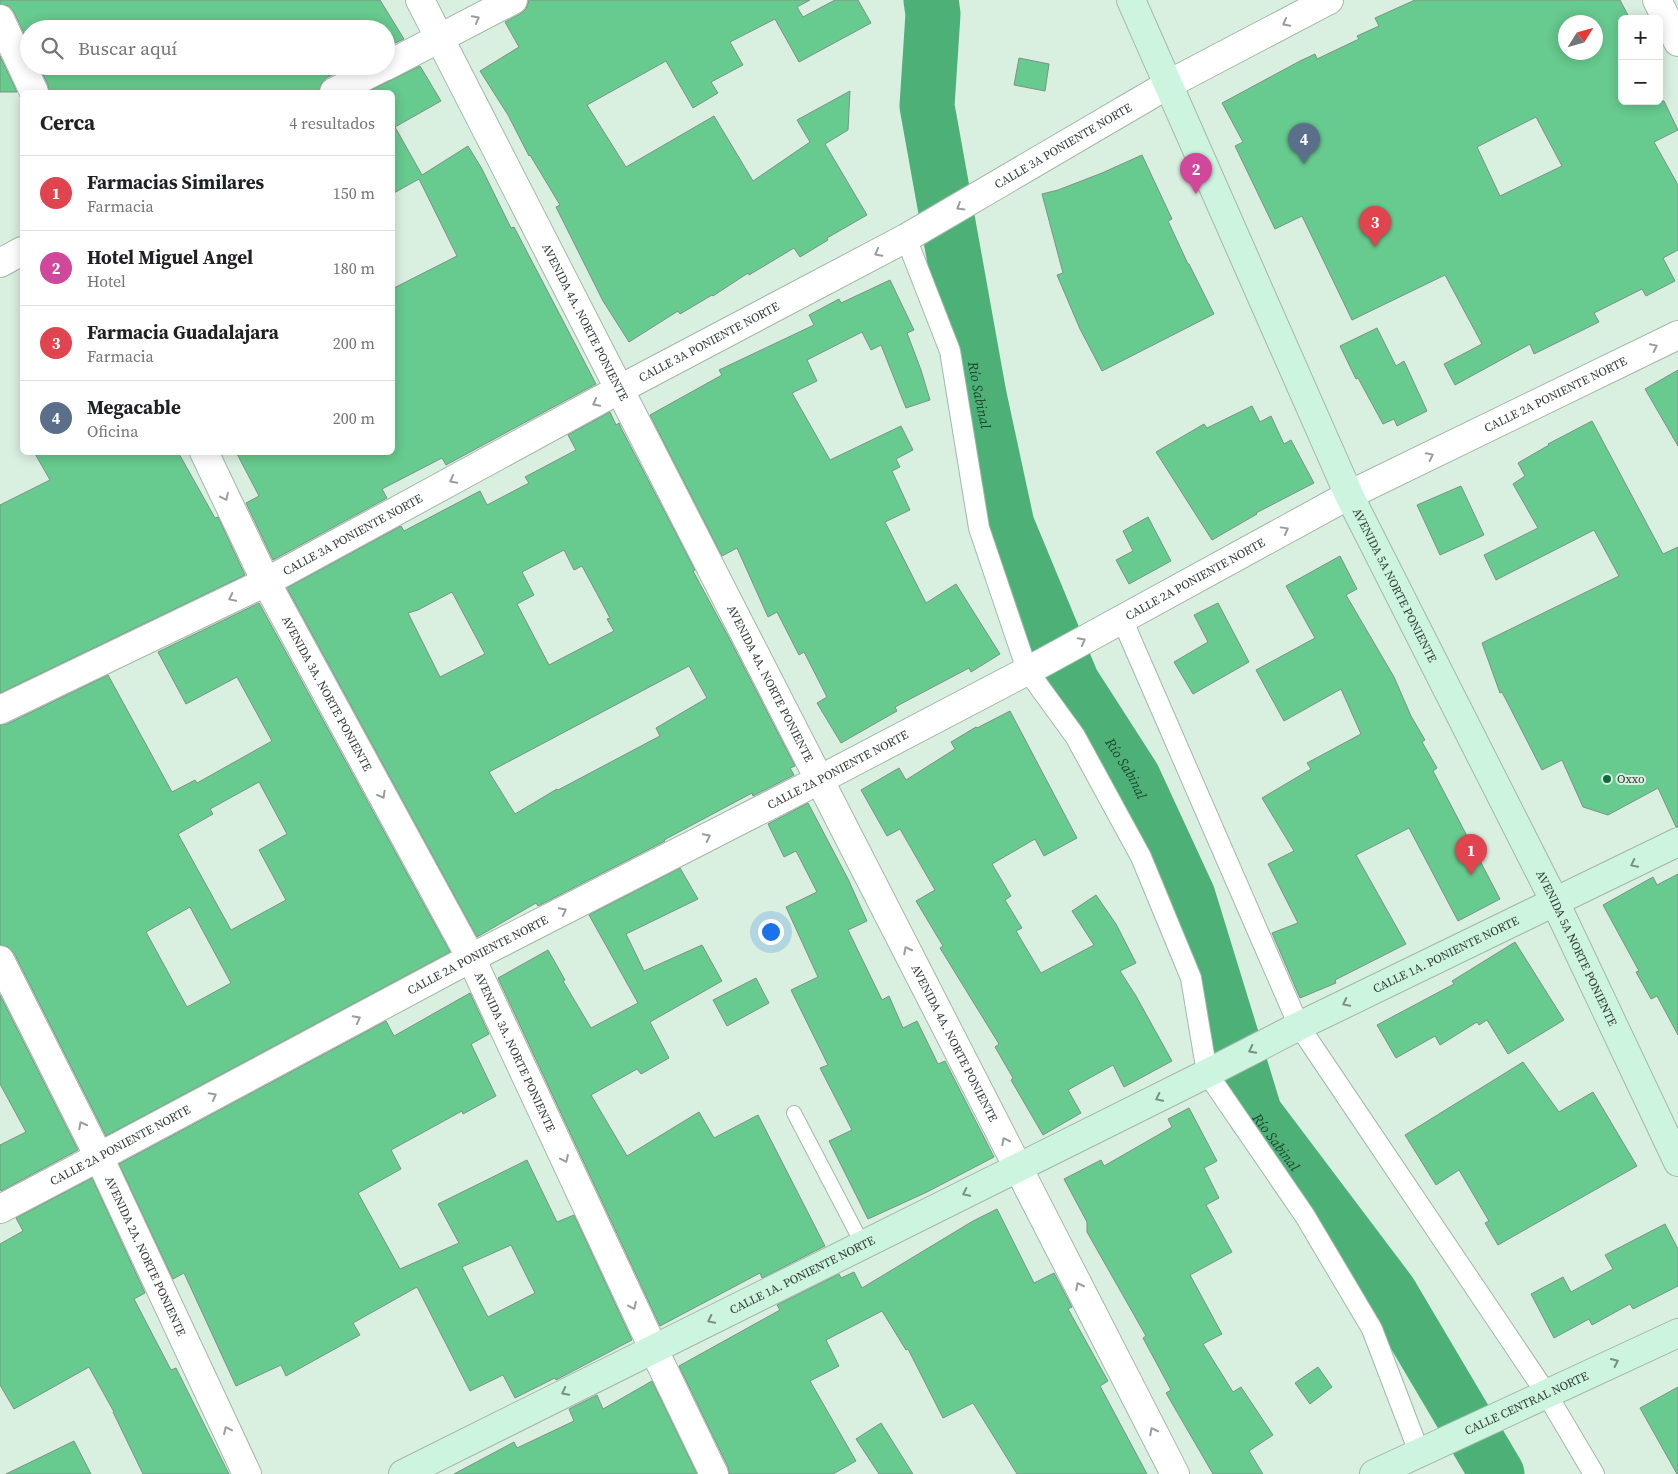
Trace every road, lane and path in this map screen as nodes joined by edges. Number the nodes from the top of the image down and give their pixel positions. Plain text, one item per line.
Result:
1 (420, 0) edge
2 (513, 0) edge
3 (1131, 0) edge
4 (1329, 0) edge
5 (1657, 0) edge
6 (0, 19) edge
7 (439, 38) junction
8 (1678, 42) edge
9 (395, 61) edge
10 (20, 62) edge
11 (26, 75) edge
12 (368, 75) edge
13 (1169, 84) junction
14 (33, 90) edge
15 (338, 90) edge
16 (914, 234) junction
17 (20, 252) edge
18 (0, 262) edge
19 (1678, 335) edge
20 (620, 389) junction
21 (205, 455) edge
22 (1349, 496) junction
23 (266, 582) junction
24 (1121, 620) junction
25 (1036, 666) junction
26 (0, 710) edge
27 (819, 780) junction
28 (1678, 842) edge
29 (1555, 902) junction
30 (471, 958) junction
31 (0, 960) edge
32 (1295, 1028) junction
33 (1208, 1073) junction
34 (794, 1113) dead end
35 (99, 1158) junction
36 (1678, 1162) edge
37 (1019, 1167) junction
38 (0, 1208) edge
39 (863, 1245) junction
40 (1678, 1333) edge
41 (653, 1348) junction
42 (1542, 1395) junction
43 (1419, 1452) junction
44 (247, 1474) edge
45 (403, 1474) edge
46 (714, 1474) edge
47 (1175, 1474) edge
48 (1374, 1474) edge
49 (1594, 1474) edge

1 - 7 street, AVENIDA 4A. NORTE PONIENTE
7 -> 2 street
3 - 13 main road, AVENIDA 5A NORTE PONIENTE
4 -> 13 street, CALLE 3A PONIENTE NORTE
5 - 8 street
6 - 10 street
7 - 9 street
7 - 20 street, AVENIDA 4A. NORTE PONIENTE
11 - 14 street
12 - 15 street
13 -> 16 street, CALLE 3A PONIENTE NORTE
13 - 22 main road, AVENIDA 5A NORTE PONIENTE
16 -> 20 street, CALLE 3A PONIENTE NORTE
16 - 25 street
17 - 18 street
22 -> 19 street, CALLE 2A PONIENTE NORTE
20 -> 23 street, CALLE 3A PONIENTE NORTE
20 - 27 street, AVENIDA 4A. NORTE PONIENTE
21 -> 23 street, AVENIDA 3A. NORTE PONIENTE
24 -> 22 street, CALLE 2A PONIENTE NORTE
22 - 29 main road, AVENIDA 5A NORTE PONIENTE
23 -> 26 street, CALLE 3A PONIENTE NORTE
23 -> 30 street, AVENIDA 3A. NORTE PONIENTE
25 -> 24 street, CALLE 2A PONIENTE NORTE
24 - 32 street
25 - 27 street, CALLE 2A PONIENTE NORTE
25 - 33 street
30 -> 27 street, CALLE 2A PONIENTE NORTE
37 -> 27 street, AVENIDA 4A. NORTE PONIENTE
28 -> 29 main road, CALLE 1A. PONIENTE NORTE
29 -> 32 main road, CALLE 1A. PONIENTE NORTE
29 - 36 main road, AVENIDA 5A NORTE PONIENTE
35 -> 30 street, CALLE 2A PONIENTE NORTE
30 -> 41 street, AVENIDA 3A. NORTE PONIENTE
35 -> 31 street, AVENIDA 2A. NORTE PONIENTE
32 -> 33 main road, CALLE 1A. PONIENTE NORTE
32 - 42 street
33 -> 37 main road, CALLE 1A. PONIENTE NORTE
33 - 43 street
34 - 39 lane
35 - 38 street, CALLE 2A PONIENTE NORTE
44 -> 35 street, AVENIDA 2A. NORTE PONIENTE
37 -> 39 main road, CALLE 1A. PONIENTE NORTE
47 -> 37 street, AVENIDA 4A. NORTE PONIENTE
39 -> 41 main road, CALLE 1A. PONIENTE NORTE
42 -> 40 main road, CALLE CENTRAL NORTE
41 -> 45 main road, CALLE 1A. PONIENTE NORTE
41 - 46 street, AVENIDA 3A. NORTE PONIENTE
42 - 43 main road, CALLE CENTRAL NORTE
42 - 49 street
43 - 48 main road, CALLE CENTRAL NORTE

